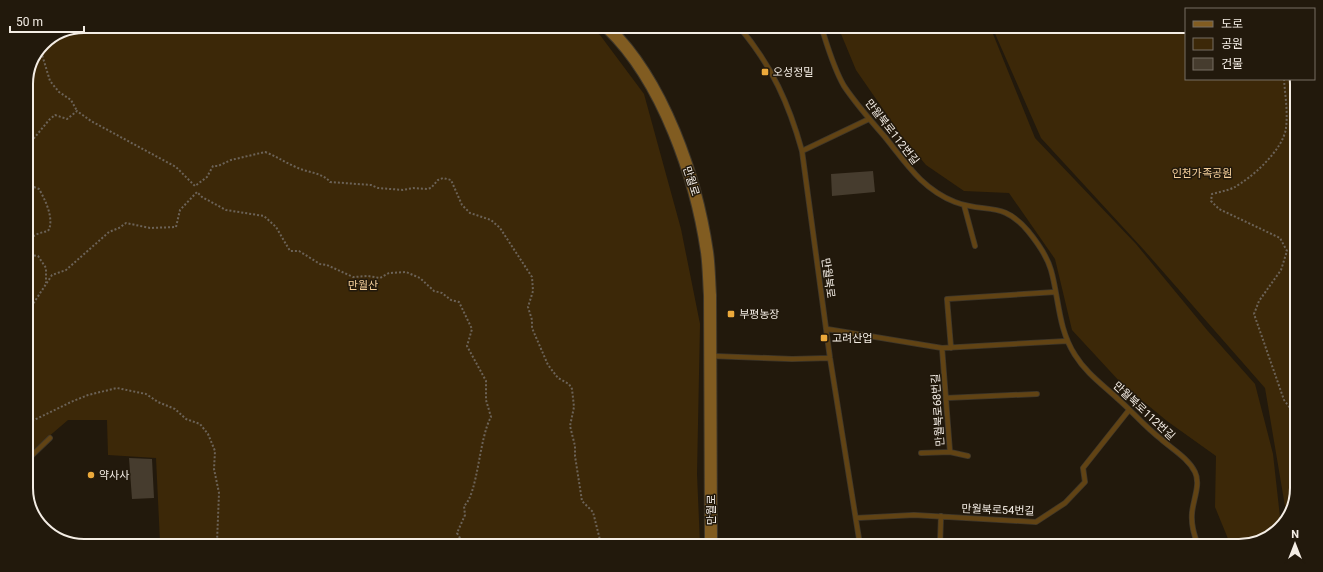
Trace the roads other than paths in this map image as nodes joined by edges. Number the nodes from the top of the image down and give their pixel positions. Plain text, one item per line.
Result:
1 (612, 33) edge
2 (744, 33) edge
3 (823, 33) edge
4 (869, 119) junction
5 (802, 151) junction
6 (964, 205) junction
7 (975, 246) dead end
8 (1056, 292) junction
9 (827, 329) junction
10 (1067, 341) junction
11 (942, 348) junction
12 (951, 348) junction
13 (710, 356) junction
14 (830, 358) junction
15 (1037, 394) dead end
16 (946, 398) junction
17 (1129, 410) junction
18 (50, 438) dead end
19 (950, 452) junction
20 (921, 453) dead end
21 (33, 454) edge
22 (968, 456) dead end
23 (941, 516) junction
24 (856, 518) junction
25 (711, 539) edge
26 (859, 539) edge
27 (940, 539) edge
28 (1195, 539) edge

1 - 13 street, 만월로
2 - 5 lane, 만월북로
3 - 4 lane, 만월북로112번길
4 - 5 lane
4 - 6 lane, 만월북로112번길
5 - 9 lane, 만월북로
6 - 7 lane
6 - 8 lane, 만월북로112번길
8 - 10 lane, 만월북로112번길
8 - 12 lane
9 - 11 lane
9 - 14 lane, 만월북로
10 - 12 lane
10 - 17 lane, 만월북로112번길
11 - 12 lane
11 - 16 lane, 만월북로68번길
13 - 14 lane
13 - 25 street, 만월로
14 - 24 lane, 만월북로
15 - 16 lane
16 - 19 lane, 만월북로68번길
17 - 23 lane, 만월북로54번길
17 - 28 lane, 만월북로112번길
18 - 21 lane
19 - 20 lane
19 - 22 lane, 만월북로68번길
23 - 24 lane, 만월북로54번길
23 - 27 lane
24 - 26 lane, 만월북로

